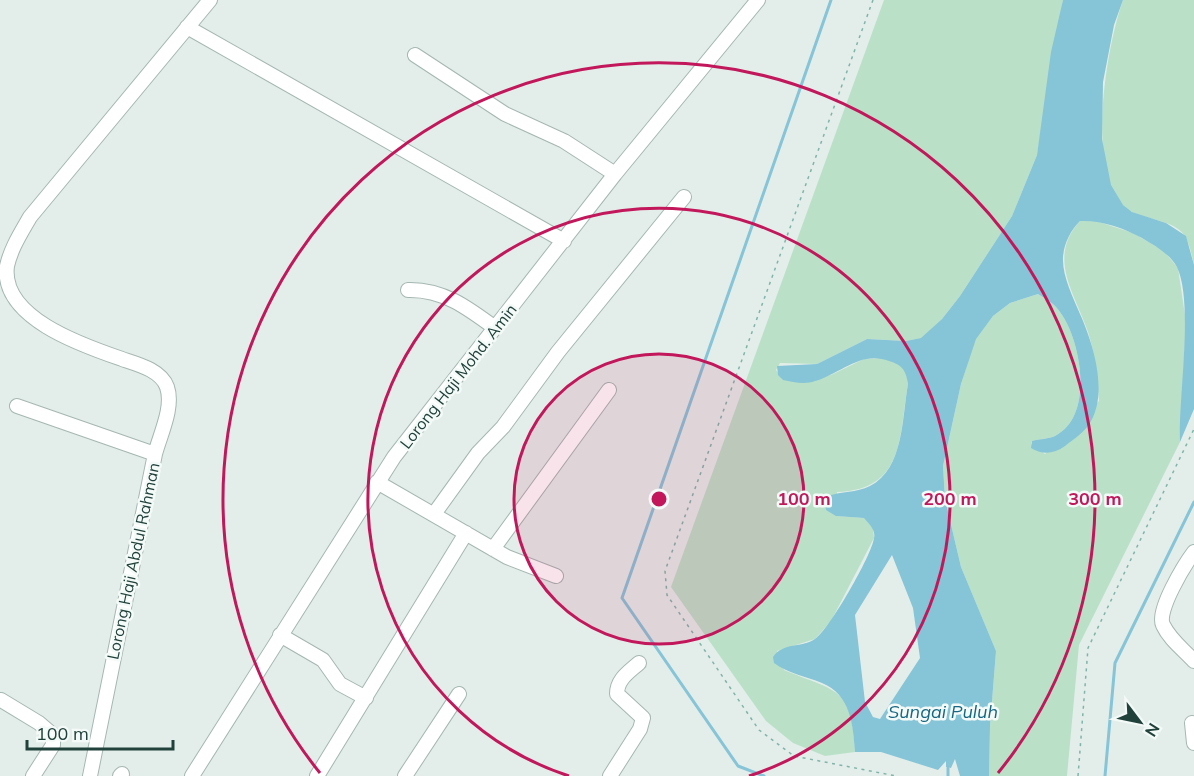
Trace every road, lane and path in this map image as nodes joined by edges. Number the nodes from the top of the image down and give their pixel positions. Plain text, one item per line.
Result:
1 (210, 0) edge
2 (758, 0) edge
3 (873, 0) edge
4 (187, 27) junction
5 (415, 55) dead end
6 (615, 174) junction
7 (684, 196) dead end
8 (564, 242) junction
9 (408, 290) dead end
10 (495, 328) junction
11 (609, 390) dead end
12 (17, 406) dead end
13 (1194, 429) edge
14 (155, 454) junction
15 (377, 482) junction
16 (434, 514) junction
17 (466, 533) junction
18 (493, 549) junction
19 (1194, 552) edge
20 (556, 576) dead end
21 (280, 635) junction
22 (1192, 656) edge
23 (639, 663) dead end
24 (459, 694) dead end
25 (366, 698) junction
26 (1, 700) edge
27 (1192, 723) dead end
28 (1194, 743) edge
29 (33, 776) edge
30 (90, 776) edge
31 (192, 776) edge
32 (317, 776) edge
33 (405, 776) edge
34 (610, 776) edge
35 (896, 776) edge
36 (1078, 776) edge

1 - 4 street
2 - 6 street, Lorong Haji Mohd. Amin
3 - 35 path
4 - 8 street
4 - 14 street
5 - 6 street
6 - 8 street, Lorong Haji Mohd. Amin
7 - 16 street
8 - 10 street, Lorong Haji Mohd. Amin
9 - 10 street
10 - 15 street, Lorong Haji Mohd. Amin
11 - 18 street
12 - 14 street, Lorong Haji Abdul Rahman
13 - 36 path
14 - 30 street, Lorong Haji Abdul Rahman
15 - 16 street
15 - 21 street, Lorong Haji Mohd. Amin
16 - 17 street
17 - 18 street
17 - 25 street
18 - 20 street
19 - 22 street
21 - 25 street
21 - 31 street, Lorong Haji Mohd. Amin
23 - 34 street
24 - 33 street
25 - 32 street
26 - 29 street
27 - 28 street

